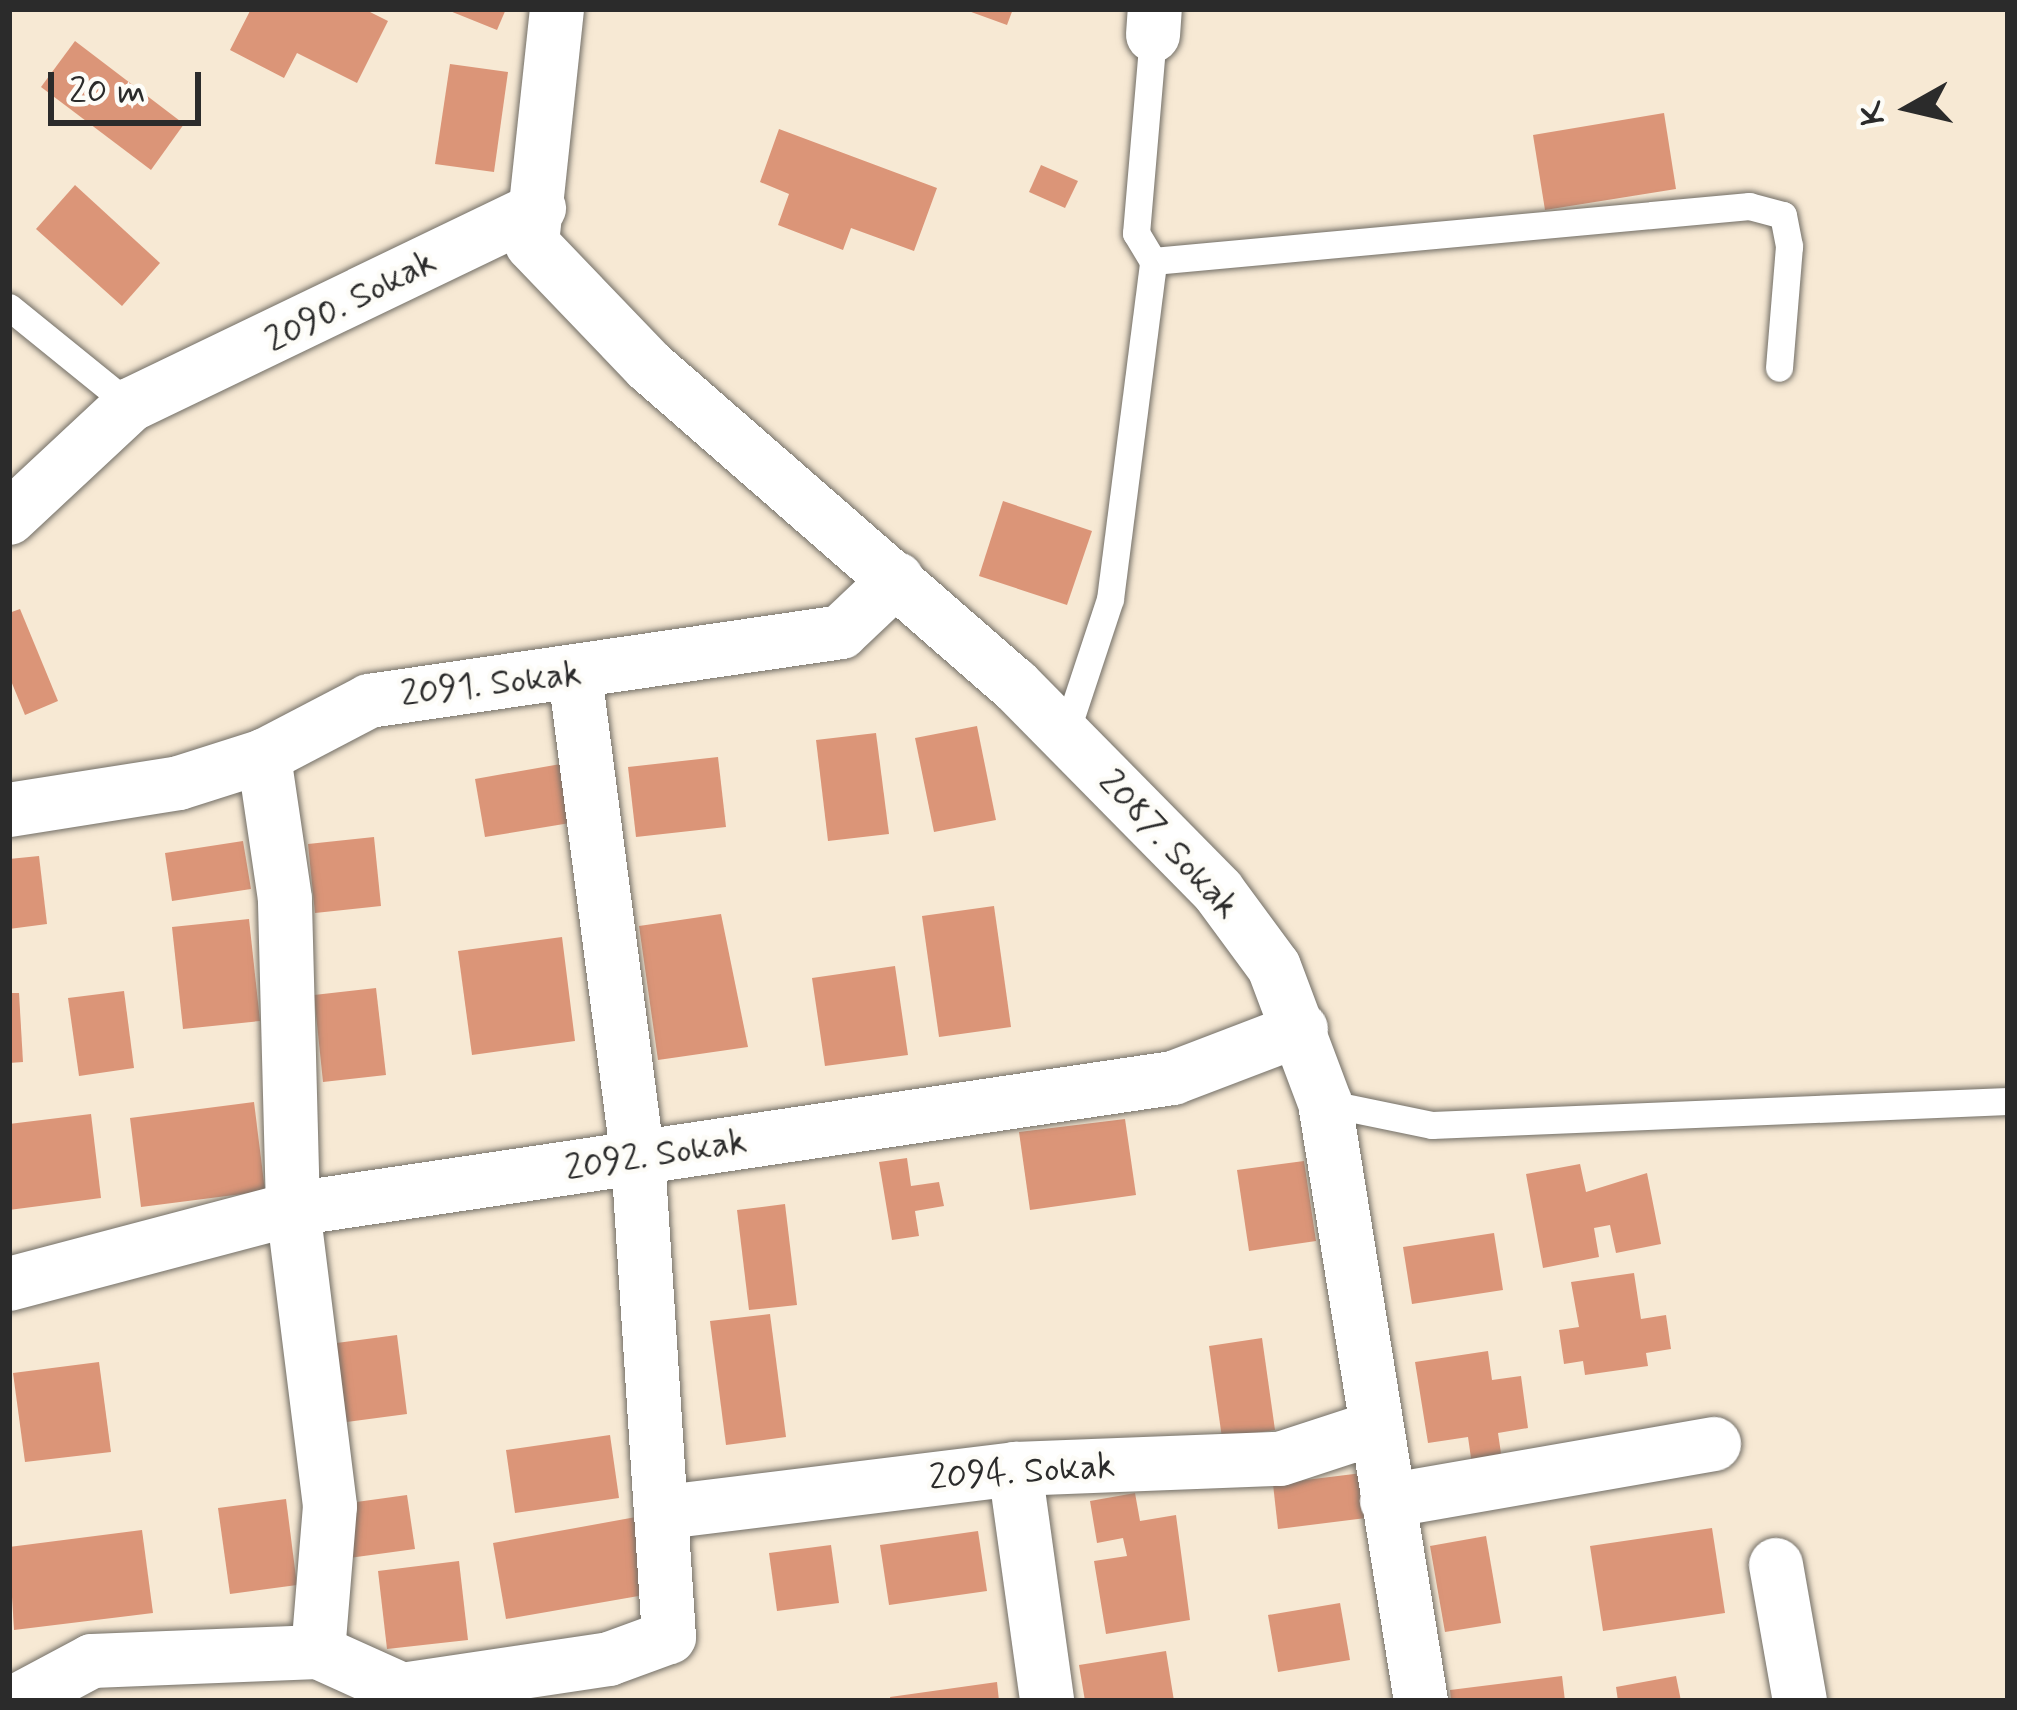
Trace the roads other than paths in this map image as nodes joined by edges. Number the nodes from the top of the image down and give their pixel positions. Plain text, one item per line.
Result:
1 (557, 9) edge
2 (1154, 22) edge
3 (538, 208) junction
4 (1153, 261) junction
5 (9, 307) edge
6 (1779, 368) dead end
7 (130, 405) junction
8 (9, 518) edge
9 (897, 580) junction
10 (575, 676) junction
11 (1065, 735) junction
12 (264, 756) junction
13 (9, 810) edge
14 (1301, 1029) junction
15 (2008, 1101) edge
16 (1325, 1103) junction
17 (638, 1160) junction
18 (293, 1209) junction
19 (9, 1284) edge
20 (1375, 1428) junction
21 (1714, 1444) dead end
22 (1015, 1469) junction
23 (1387, 1501) junction
24 (666, 1512) junction
25 (1776, 1565) dead end
26 (318, 1652) junction
27 (17, 1701) edge
28 (1047, 1701) edge
29 (1421, 1701) edge
30 (1800, 1701) edge

1 - 3 street
2 - 4 lane
3 - 7 street, 2090. Sokak
3 - 9 street, 2087. Sokak
4 - 6 lane
4 - 11 lane
5 - 7 lane
7 - 8 street, 2090. Sokak
9 - 10 street, 2091. Sokak
9 - 11 street, 2087. Sokak
10 - 12 street, 2091. Sokak
10 - 17 street
11 - 14 street, 2087. Sokak
12 - 13 street, 2091. Sokak
12 - 18 street
14 - 16 street, 2087. Sokak
14 - 17 street, 2092. Sokak
15 - 16 lane
16 - 20 street, 2087. Sokak
17 - 18 street, 2092. Sokak
17 - 24 street
18 - 19 street, 2092. Sokak
18 - 26 street
20 - 22 street, 2094. Sokak
20 - 23 street, 2087. Sokak
21 - 23 street
22 - 24 street, 2094. Sokak
22 - 28 street
23 - 29 street, 2087. Sokak
24 - 26 street
25 - 30 street
26 - 27 street

